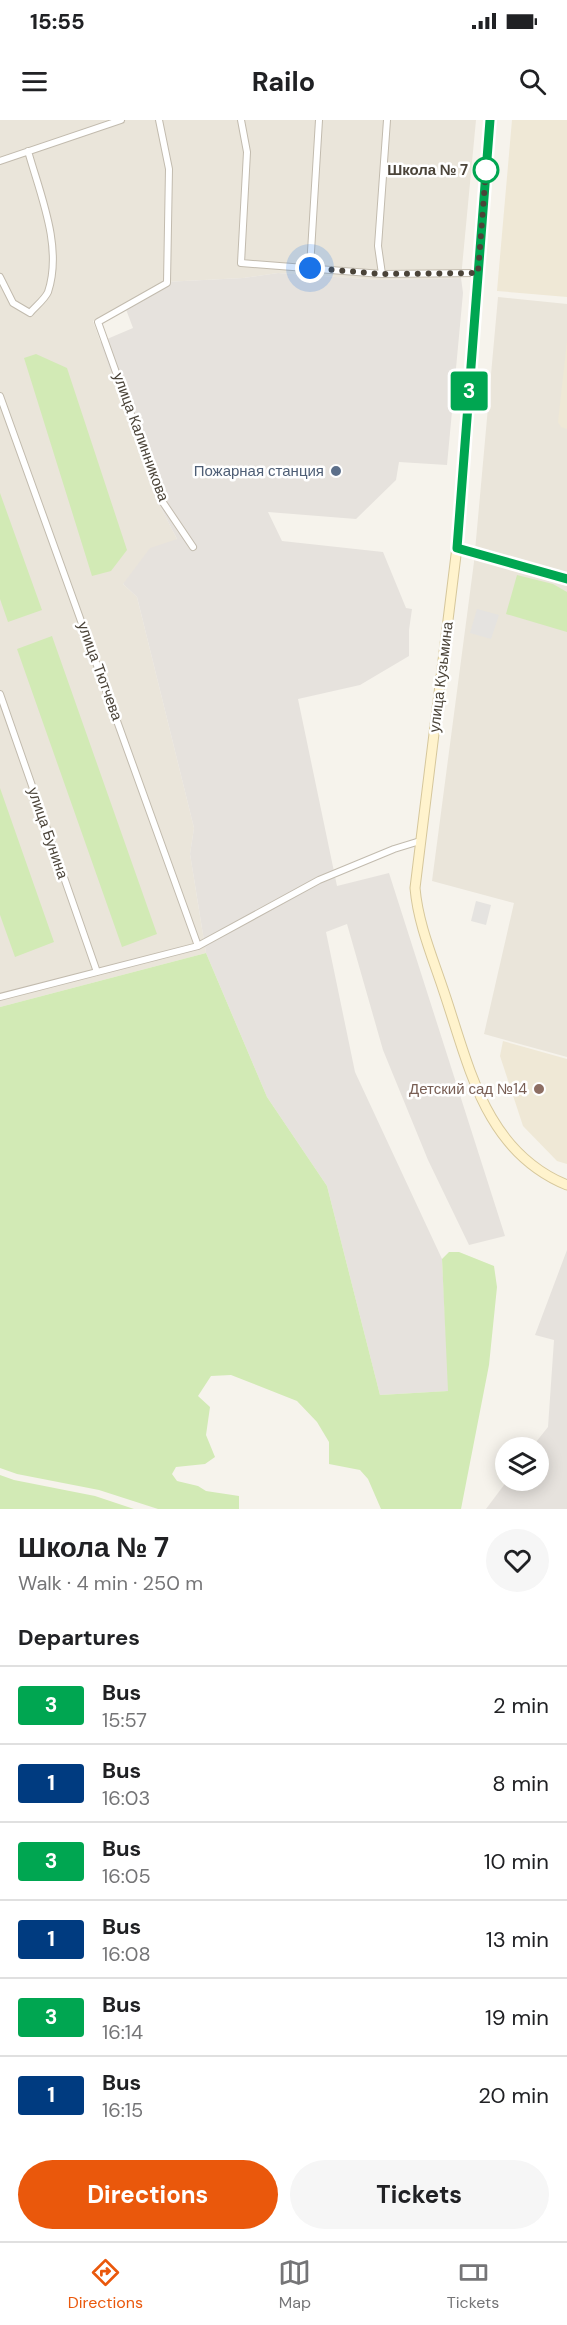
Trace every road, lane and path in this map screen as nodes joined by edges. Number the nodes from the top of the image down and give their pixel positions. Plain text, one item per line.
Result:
1 (121, 120) edge
2 (159, 120) edge
3 (241, 120) edge
4 (319, 120) edge
5 (387, 120) edge
6 (490, 120) edge
7 (28, 151) junction
8 (0, 160) edge
9 (310, 268) junction
10 (478, 273) junction
11 (382, 274) junction
12 (0, 277) edge
13 (0, 396) edge
14 (192, 547) dead end
15 (457, 548) junction
16 (567, 579) edge
17 (0, 694) edge
18 (420, 841) junction
19 (198, 946) junction
20 (97, 972) junction
21 (0, 997) edge
22 (567, 1185) edge

1 - 7 street
2 - 14 street, улица Калинникова
3 - 9 street
4 - 9 street
5 - 11 street
6 - 10 main road, улица Кузьмина
7 - 8 street
7 - 12 street
9 - 11 street
10 - 11 street
10 - 15 main road, улица Кузьмина
13 - 19 street, улица Тютчева
15 - 16 street
15 - 18 main road, улица Кузьмина
17 - 20 street, улица Бунина
18 - 19 street
18 - 22 main road, улица Кузьмина
19 - 20 street
20 - 21 street

